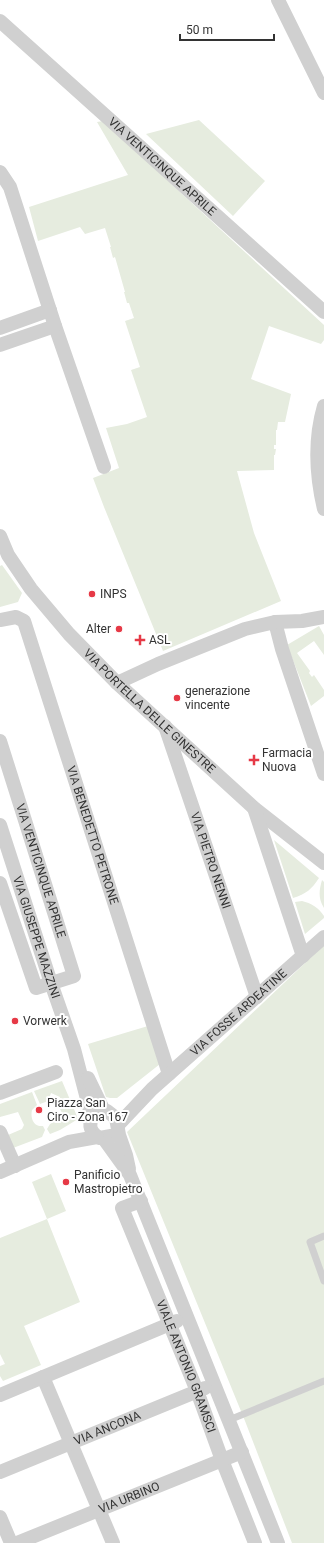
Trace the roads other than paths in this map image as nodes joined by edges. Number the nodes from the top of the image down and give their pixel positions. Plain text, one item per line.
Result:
1 (278, 0) edge
2 (0, 21) edge
3 (324, 93) edge
4 (0, 172) edge
5 (50, 310) junction
6 (324, 312) edge
7 (55, 326) junction
8 (0, 328) edge
9 (0, 345) edge
10 (324, 406) edge
11 (104, 467) dead end
12 (324, 509) edge
13 (0, 536) edge
14 (4, 556) edge
15 (324, 617) edge
16 (0, 620) edge
17 (275, 622) junction
18 (117, 683) junction
19 (164, 725) junction
20 (0, 741) edge
21 (324, 774) edge
22 (254, 808) junction
23 (0, 825) edge
24 (324, 863) edge
25 (0, 883) edge
26 (324, 937) edge
27 (303, 956) junction
28 (51, 983) junction
29 (257, 997) junction
30 (56, 1072) dead end
31 (169, 1074) junction
32 (0, 1093) edge
33 (104, 1124) junction
34 (0, 1132) edge
35 (15, 1166) junction
36 (0, 1172) edge
37 (141, 1201) junction
38 (324, 1236) edge
39 (324, 1282) edge
40 (187, 1318) junction
41 (169, 1324) junction
42 (43, 1377) junction
43 (324, 1381) edge
44 (214, 1384) junction
45 (197, 1391) junction
46 (0, 1395) edge
47 (229, 1420) junction
48 (71, 1443) junction
49 (242, 1452) junction
50 (222, 1460) junction
51 (0, 1472) edge
52 (99, 1509) junction
53 (0, 1517) edge
54 (11, 1543) edge
55 (16, 1543) edge
56 (113, 1543) edge
57 (256, 1543) edge
58 (278, 1543) edge

1 - 3 street
2 - 6 street, VIA VENTICINQUE APRILE
4 - 5 street
5 - 7 street
5 - 8 street
7 - 9 street
7 - 11 street
10 - 12 street
13 - 14 street, VIA PORTELLA DELLE GINESTRE
14 - 18 street, VIA PORTELLA DELLE GINESTRE
15 - 17 street
16 - 31 street, VIA BENEDETTO PETRONE
17 - 18 street
17 - 21 street
18 - 19 street, VIA PORTELLA DELLE GINESTRE
19 - 22 street, VIA PORTELLA DELLE GINESTRE
19 - 29 street, VIA PIETRO NENNI
20 - 28 street, VIA VENTICINQUE APRILE
22 - 24 street, VIA PORTELLA DELLE GINESTRE
22 - 27 street
23 - 28 street, VIA GIUSEPPE MAZZINI
25 - 28 street
26 - 27 street, VIA FOSSE ARDEATINE
27 - 29 street, VIA FOSSE ARDEATINE
28 - 33 street, VIA GIUSEPPE MAZZINI
29 - 31 street, VIA FOSSE ARDEATINE
30 - 32 street
31 - 33 street, VIA FOSSE ARDEATINE
33 - 35 street
33 - 37 street, VIALE ANTONIO GRAMSCI
34 - 35 street
35 - 36 street
37 - 40 street, VIALE ANTONIO GRAMSCI
37 - 41 street, VIALE ANTONIO GRAMSCI
38 - 39 lane
40 - 41 street
40 - 44 street, VIALE ANTONIO GRAMSCI
41 - 42 street
41 - 45 street, VIALE ANTONIO GRAMSCI
42 - 46 street
42 - 48 street
43 - 47 lane
44 - 45 street, VIA ANCONA
44 - 47 street, VIALE ANTONIO GRAMSCI
45 - 48 street, VIA ANCONA
45 - 50 street, VIALE ANTONIO GRAMSCI
47 - 49 street, VIALE ANTONIO GRAMSCI
48 - 51 street, VIA ANCONA
48 - 52 street
49 - 50 street, VIA URBINO
49 - 58 street, VIALE ANTONIO GRAMSCI
50 - 52 street, VIA URBINO
50 - 57 street, VIALE ANTONIO GRAMSCI
52 - 55 street, VIA URBINO
52 - 56 street
53 - 54 street

